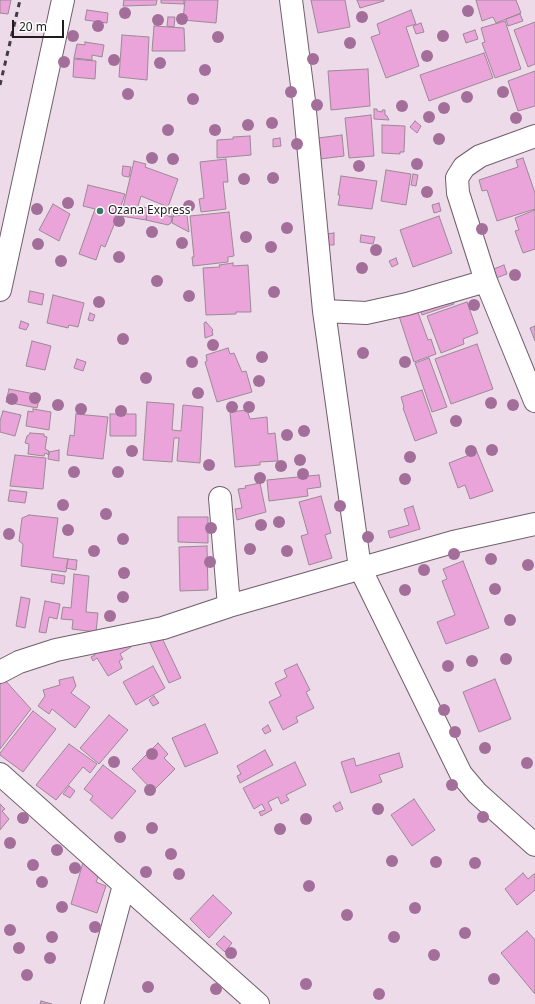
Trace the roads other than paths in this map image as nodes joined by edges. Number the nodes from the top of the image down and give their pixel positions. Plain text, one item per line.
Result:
1 (63, 0) edge
2 (291, 0) edge
3 (535, 136) edge
4 (486, 281) junction
5 (0, 290) edge
6 (324, 311) junction
7 (535, 401) edge
8 (220, 498) dead end
9 (535, 524) edge
10 (360, 568) junction
11 (229, 606) junction
12 (0, 672) edge
13 (0, 774) edge
14 (535, 845) edge
15 (124, 886) junction
16 (92, 1004) edge
17 (258, 1004) edge

1 - 5 street
2 - 6 street
3 - 4 street
4 - 6 street
4 - 7 street
6 - 10 street
8 - 11 street
9 - 10 street
10 - 11 street
10 - 14 street
11 - 12 street
13 - 15 street
15 - 16 street
15 - 17 street

